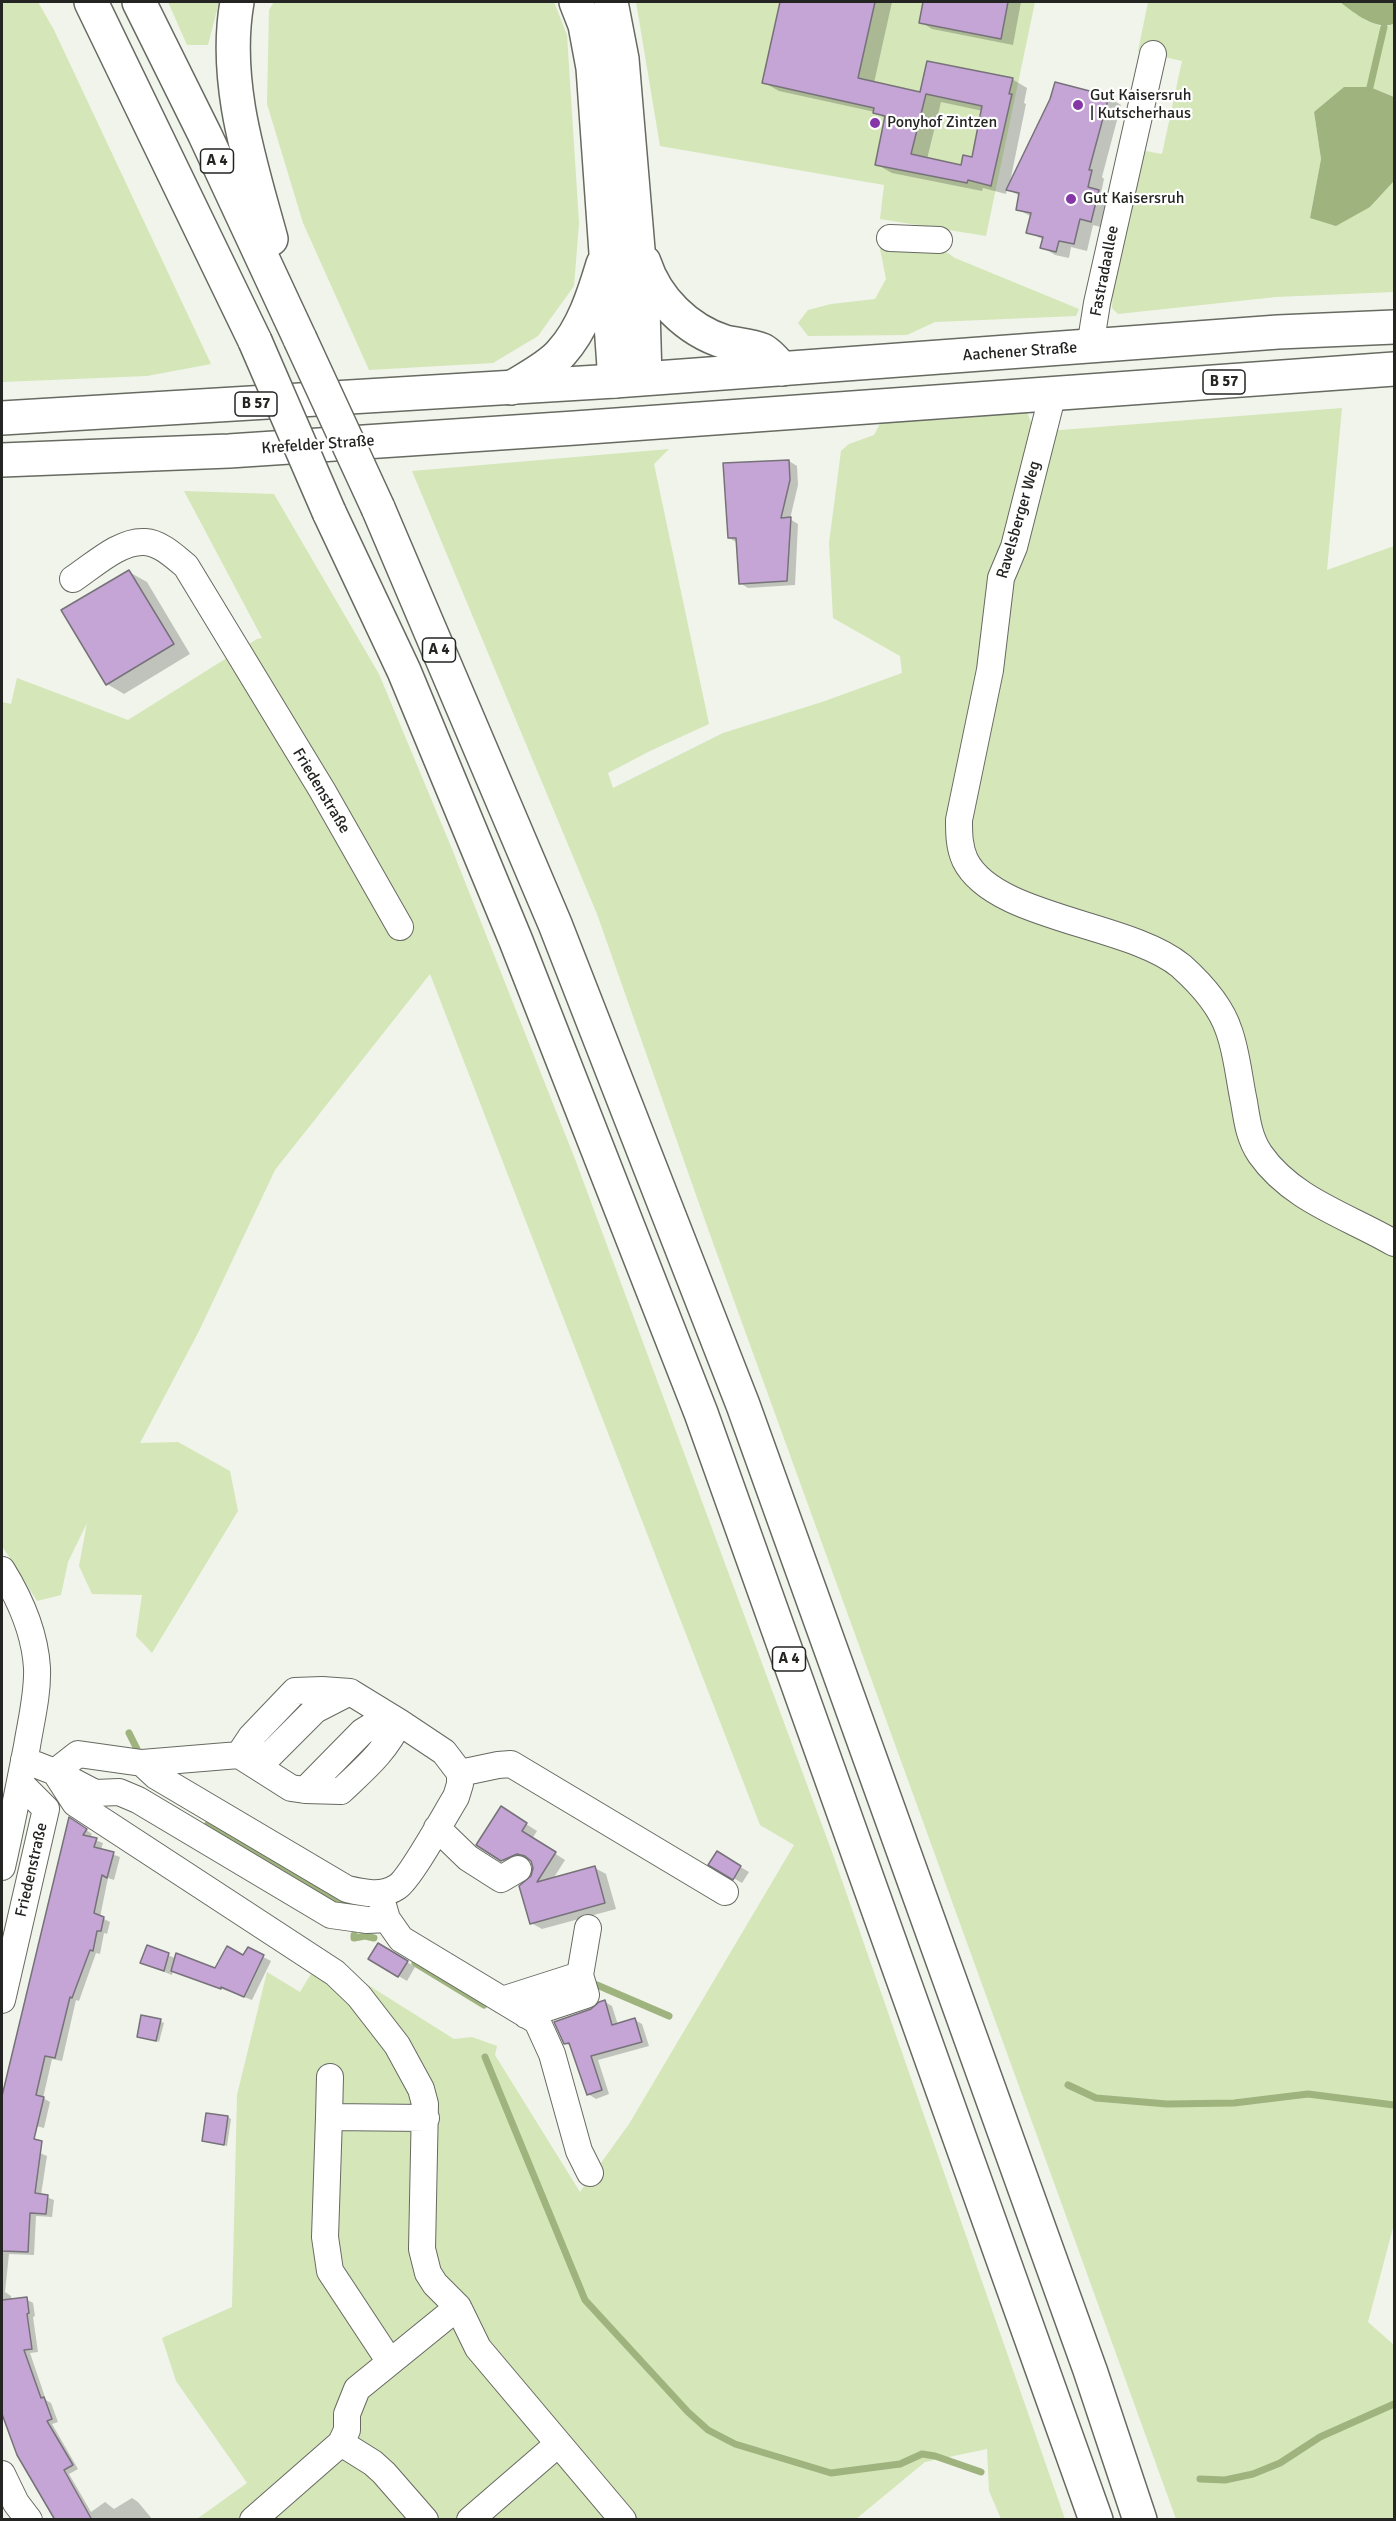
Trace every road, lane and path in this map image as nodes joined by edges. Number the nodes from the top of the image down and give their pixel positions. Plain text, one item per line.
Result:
1 (139, 2) edge
2 (237, 2) edge
3 (576, 2) edge
4 (611, 2) edge
5 (91, 4) edge
6 (1153, 54) dead end
7 (890, 238) dead end
8 (939, 240) dead end
9 (638, 246) junction
10 (606, 254) junction
11 (1395, 327) edge
12 (297, 330) junction
13 (1090, 347) junction
14 (782, 369) junction
15 (1395, 369) edge
16 (630, 380) junction
17 (511, 388) junction
18 (1053, 393) junction
19 (2, 418) edge
20 (634, 424) junction
21 (2, 460) edge
22 (73, 579) dead end
23 (400, 927) dead end
24 (1395, 1243) edge
25 (2, 1570) edge
26 (399, 1722) junction
27 (239, 1755) junction
28 (142, 1763) junction
29 (22, 1772) junction
30 (55, 1772) junction
31 (459, 1773) junction
32 (437, 1828) junction
33 (2, 1867) edge
34 (518, 1869) dead end
35 (725, 1892) dead end
36 (380, 1893) junction
37 (387, 1919) junction
38 (588, 1928) dead end
39 (580, 1975) junction
40 (2, 2000) edge
41 (502, 2000) junction
42 (526, 2015) junction
43 (330, 2078) dead end
44 (329, 2117) junction
45 (426, 2118) junction
46 (590, 2173) dead end
47 (458, 2307) junction
48 (390, 2362) junction
49 (341, 2443) junction
50 (558, 2444) junction
51 (2, 2474) edge
52 (29, 2520) edge
53 (253, 2520) edge
54 (424, 2520) edge
55 (470, 2520) edge
56 (623, 2520) edge
57 (1096, 2520) edge
58 (1140, 2520) edge

1 - 12 main road, A 4
2 - 12 main road
3 - 10 main road
4 - 9 main road
5 - 57 main road, A 4, bridge
6 - 13 street, Fastradaallee
7 - 8 street
9 - 14 main road
9 - 16 main road
10 - 16 main road
10 - 17 main road
11 - 13 main road, Aachener Straße / B 57
12 - 58 main road, A 4, bridge
13 - 14 main road, Aachener Straße / B 57
13 - 18 main road
14 - 16 main road, Aachener Straße / B 57
15 - 18 main road, B 57
16 - 17 main road, B 57
16 - 20 main road
17 - 19 main road, B 57
18 - 20 main road, Krefelder Straße / B 57
18 - 24 street, Ravelsberger Weg
20 - 21 main road, Krefelder Straße / B 57
22 - 23 street, Friedenstraße
25 - 29 street, Friedenstraße
26 - 27 street
26 - 27 street
26 - 31 street
27 - 28 street
28 - 30 street
28 - 36 street
29 - 30 street
29 - 33 street, Friedenstraße
29 - 40 street, Friedenstraße
30 - 37 street
30 - 45 street
31 - 32 street
31 - 35 street
32 - 34 street
32 - 36 street
36 - 37 street
37 - 41 street
38 - 39 street
39 - 41 street
39 - 42 street
41 - 42 street
42 - 46 street
43 - 44 street
44 - 45 street
44 - 48 street
45 - 47 street
47 - 48 street
47 - 50 street
48 - 49 street
49 - 53 street
49 - 54 street
50 - 55 street
50 - 56 street
51 - 52 street

